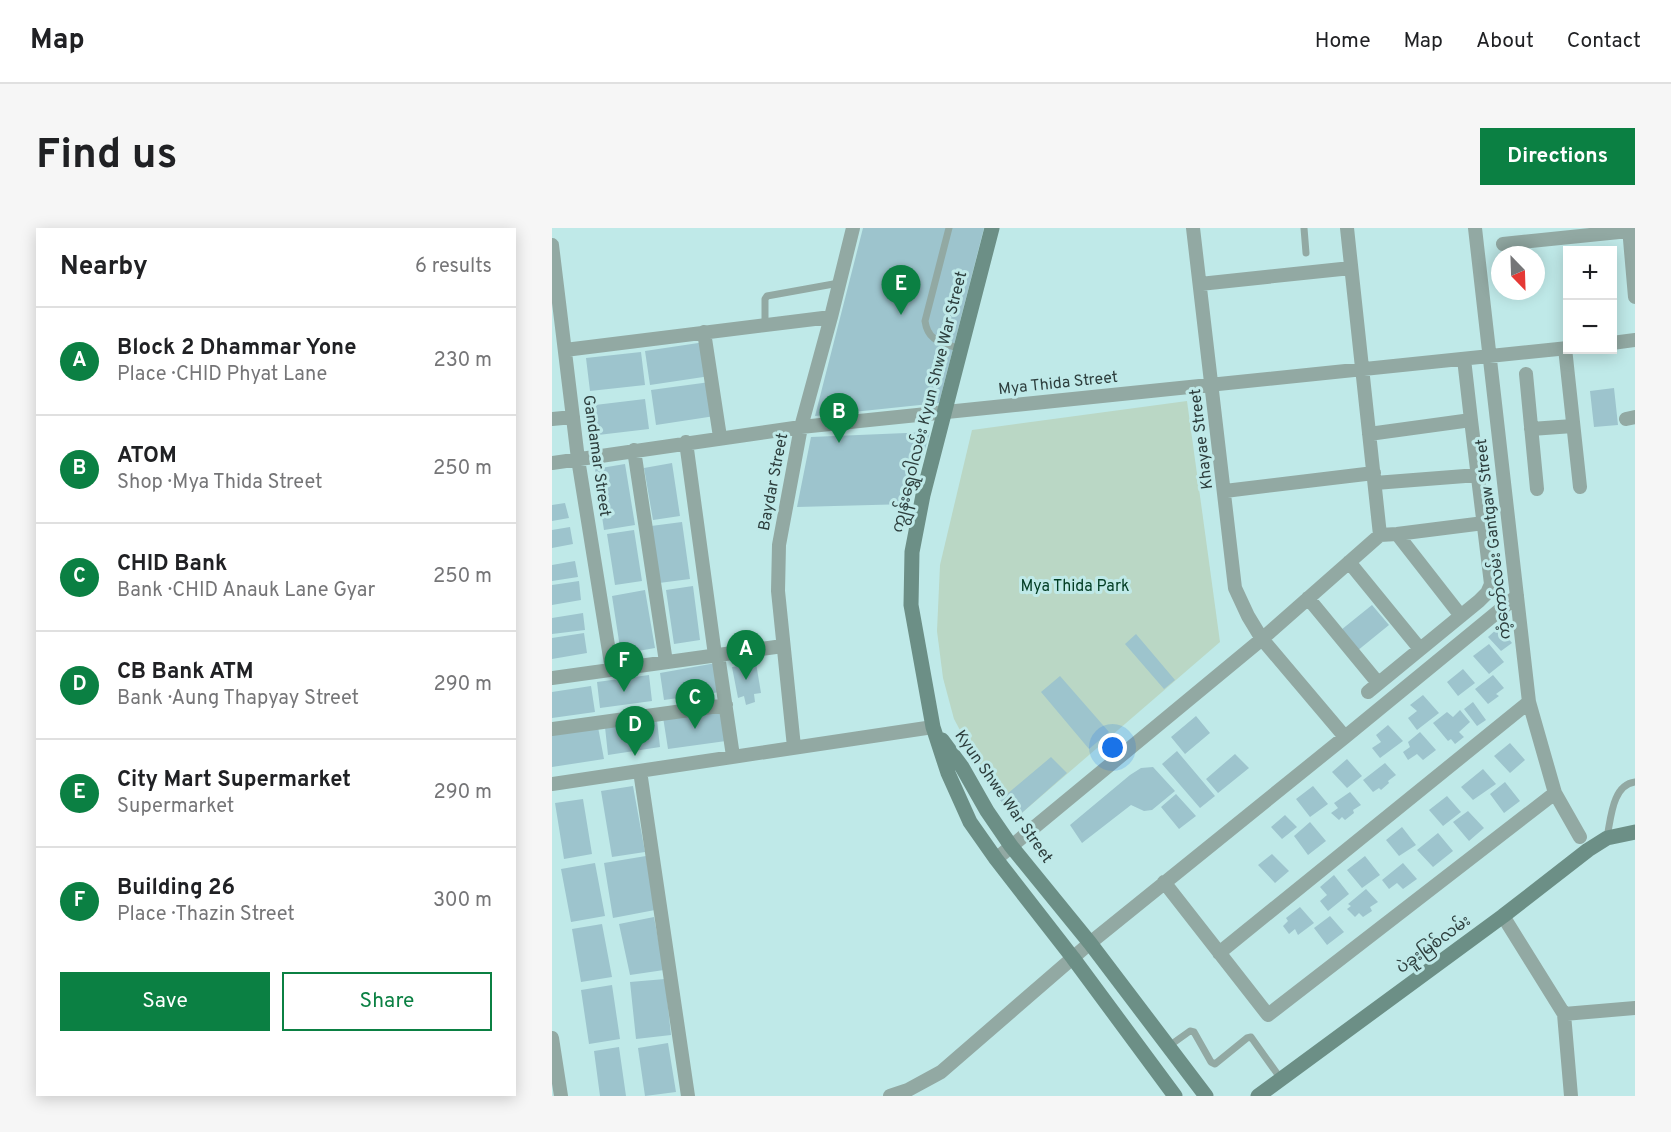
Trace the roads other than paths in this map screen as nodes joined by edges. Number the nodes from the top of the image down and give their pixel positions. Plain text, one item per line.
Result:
1 (853, 228) edge
2 (949, 228) edge
3 (992, 228) edge
4 (1193, 228) edge
5 (1304, 228) edge
6 (1347, 228) edge
7 (1475, 228) edge
8 (1630, 235) edge
9 (1503, 244) dead end
10 (552, 246) edge
11 (1306, 253) dead end
12 (1351, 268) junction
13 (839, 283) junction
14 (1200, 284) junction
15 (1635, 297) edge
16 (555, 302) edge
17 (831, 316) junction
18 (765, 325) junction
19 (704, 332) junction
20 (1635, 340) edge
21 (1617, 342) edge
22 (1563, 348) edge
23 (962, 350) junction
24 (1567, 354) edge
25 (1489, 356) junction
26 (561, 357) edge
27 (1464, 359) junction
28 (1363, 369) junction
29 (1526, 374) dead end
30 (1212, 385) junction
31 (946, 411) junction
32 (573, 417) junction
33 (552, 419) edge
34 (1471, 420) junction
35 (1573, 426) junction
36 (801, 427) junction
37 (1531, 429) junction
38 (1369, 434) junction
39 (720, 437) junction
40 (686, 442) junction
41 (635, 456) junction
42 (578, 459) junction
43 (552, 463) edge
44 (1478, 475) junction
45 (1374, 478) junction
46 (1580, 488) dead end
47 (1537, 489) dead end
48 (1225, 492) junction
49 (1484, 523) junction
50 (1397, 534) junction
51 (1380, 535) junction
52 (1349, 562) junction
53 (1517, 596) junction
54 (1308, 598) junction
55 (1461, 616) junction
56 (1262, 639) junction
57 (783, 646) junction
58 (1420, 649) junction
59 (717, 655) junction
60 (666, 659) junction
61 (612, 670) junction
62 (552, 678) edge
63 (1529, 702) junction
64 (724, 705) junction
65 (933, 727) junction
66 (552, 729) edge
67 (1345, 737) junction
68 (794, 747) junction
69 (733, 756) junction
70 (640, 771) junction
71 (1635, 782) edge
72 (552, 784) edge
73 (1555, 793) junction
74 (1635, 832) edge
75 (1580, 837) dead end
76 (1607, 838) junction
77 (1011, 846) junction
78 (996, 859) junction
79 (1164, 882) junction
80 (1503, 916) junction
81 (1090, 943) junction
82 (1219, 952) junction
83 (1073, 958) junction
84 (1635, 1008) edge
85 (1564, 1014) junction
86 (552, 1038) edge
87 (1168, 1046) junction
88 (555, 1074) edge
89 (1281, 1079) junction
90 (561, 1096) edge
91 (687, 1096) edge
92 (890, 1096) edge
93 (1175, 1096) edge
94 (1206, 1096) edge
95 (1258, 1096) edge
96 (1571, 1096) edge

1 - 13 street, Baydar Street
2 - 23 lane
3 - 23 street, ကျွန်းရွှေဝါလမ်း Kyun Shwe War Street
4 - 14 street, Khayae Street
5 - 11 lane
6 - 12 street
7 - 25 street, ကံ့ကော်လမ်း Gantgaw Street
8 - 9 street
8 - 15 street
10 - 16 street, Gandamar Street
12 - 14 street
12 - 28 street
13 - 17 street, Baydar Street
13 - 18 lane
14 - 30 street, Khayae Street
16 - 26 street, Gandamar Street
17 - 18 street
17 - 36 street, Baydar Street
18 - 19 street
19 - 26 street
19 - 39 street
20 - 21 street
22 - 25 street, Mya Thida Street
23 - 31 street, ကျွန်းရွှေဝါလမ်း Kyun Shwe War Street
24 - 35 street
25 - 27 street, Mya Thida Street
25 - 53 street, ကံ့ကော်လမ်း Gantgaw Street
26 - 32 street, Gandamar Street
27 - 28 street, Mya Thida Street
27 - 34 street
28 - 30 street, Mya Thida Street
28 - 38 street
29 - 37 street
30 - 31 street, Mya Thida Street
30 - 48 street, Khayae Street
31 - 36 street, Mya Thida Street
31 - 65 street, ကျွန်းရွှေဝါလမ်း Kyun Shwe War Street
32 - 33 street
32 - 42 street, Gandamar Street
34 - 38 street
34 - 44 street
35 - 37 street
35 - 46 street
36 - 39 street, Mya Thida Street
36 - 57 street, Baydar Street
37 - 47 street
38 - 45 street
39 - 40 street, Mya Thida Street
40 - 41 street, Mya Thida Street
40 - 59 street
41 - 42 street, Mya Thida Street
41 - 60 street
42 - 43 street, Mya Thida Street
42 - 61 street, Gandamar Street
44 - 45 street
44 - 49 street
45 - 48 street
45 - 51 street
48 - 56 street, Khayae Street
49 - 50 street
49 - 55 street
50 - 51 street
50 - 55 street
51 - 52 street
52 - 54 street
52 - 58 street
53 - 63 street, ကံ့ကော်လမ်း Gantgaw Street
53 - 67 street
54 - 56 street
54 - 58 street
55 - 58 street
56 - 67 street, Khayae Street
56 - 77 street
57 - 59 street
57 - 68 street, Baydar Street
59 - 60 street
59 - 64 street
60 - 61 street
61 - 62 street
63 - 73 street, ကံ့ကော်လမ်း Gantgaw Street
63 - 82 street
64 - 66 street
64 - 69 street
65 - 68 street
65 - 77 street, Kyun Shwe War Street
65 - 78 street, Kyun Shwe War Street
67 - 79 street
68 - 69 street
69 - 70 street
70 - 72 street
70 - 91 street
71 - 76 lane
73 - 75 street, ကံ့ကော်လမ်း Gantgaw Street
73 - 82 street
74 - 76 street, ပဲခူးမြစ်လမ်း
76 - 80 street, ပဲခူးမြစ်လမ်း
77 - 78 street
77 - 81 street, Kyun Shwe War Street
78 - 83 street, Kyun Shwe War Street
79 - 81 street
79 - 82 street
80 - 85 street
80 - 89 street, ပဲခူးမြစ်လမ်း
81 - 83 street
81 - 87 street, Kyun Shwe War Street
83 - 92 street
83 - 93 street, Kyun Shwe War Street
84 - 85 street
85 - 96 street
86 - 88 street
87 - 89 lane
87 - 94 street, Kyun Shwe War Street
88 - 90 street
89 - 95 street, ပဲခူးမြစ်လမ်း

